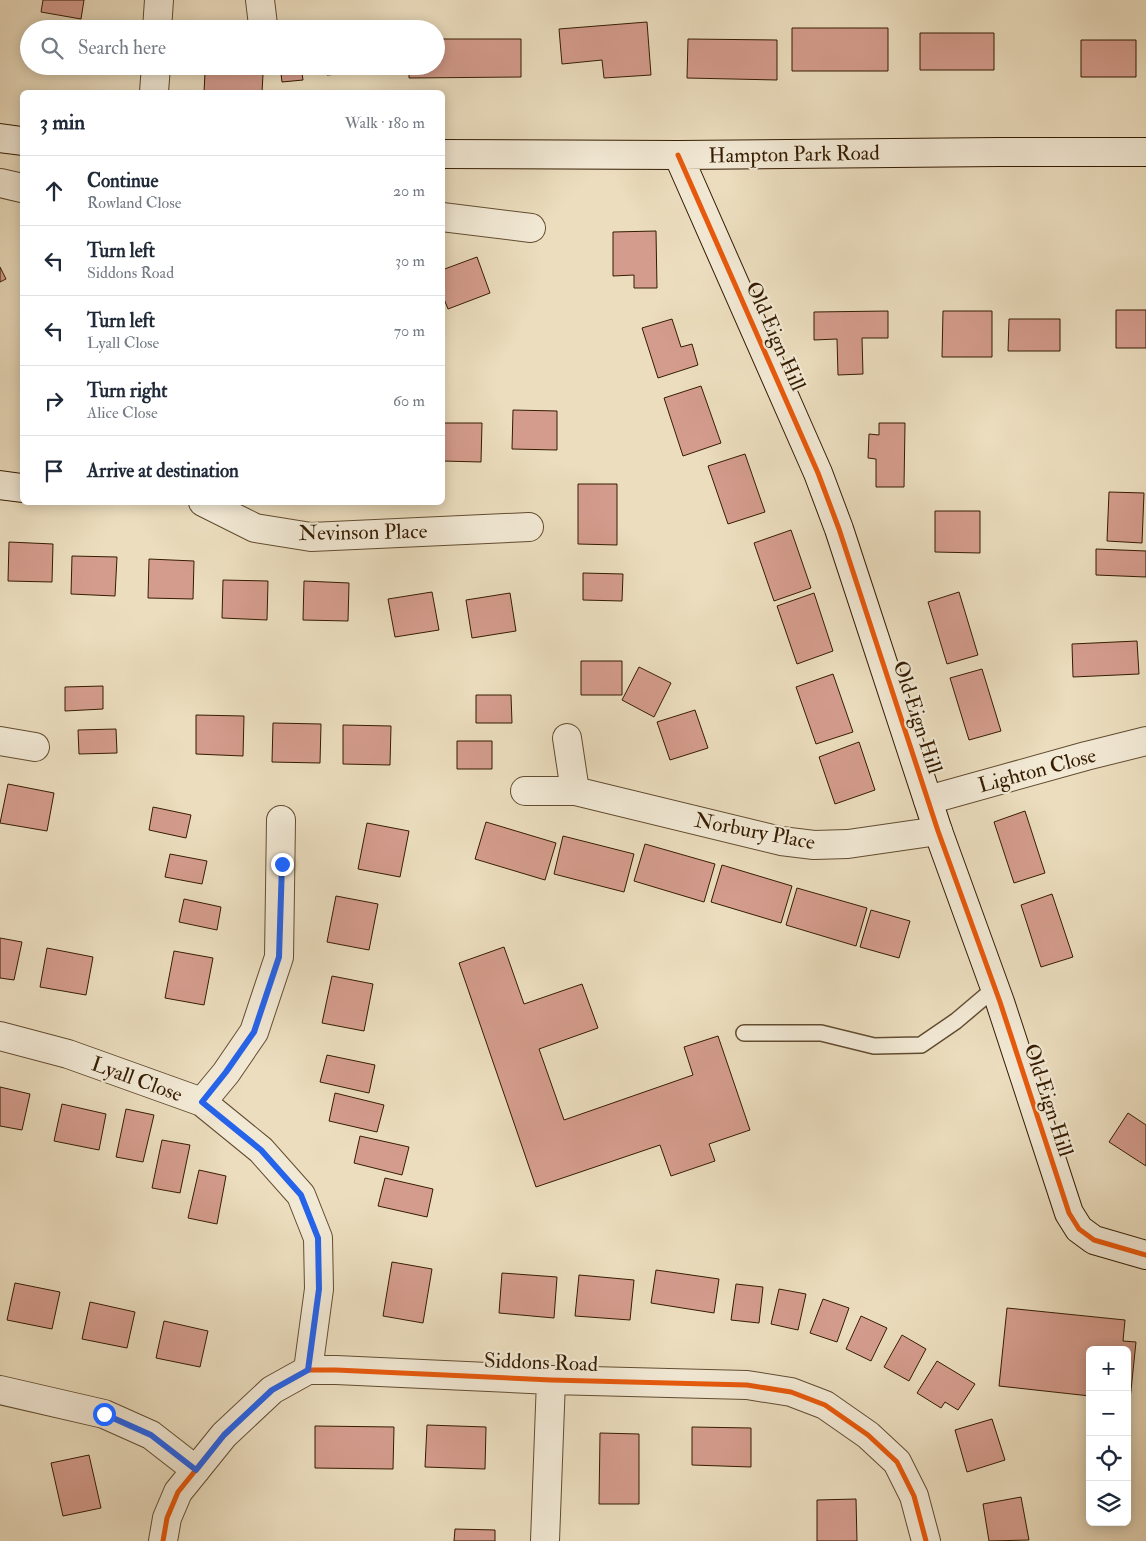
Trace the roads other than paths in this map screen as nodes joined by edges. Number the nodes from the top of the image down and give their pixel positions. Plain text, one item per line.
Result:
1 (159, 0) edge
2 (158, 20) edge
3 (155, 75) edge
4 (154, 90) edge
5 (0, 138) edge
6 (20, 141) edge
7 (1146, 152) edge
8 (445, 154) edge
9 (678, 155) junction
10 (0, 183) edge
11 (20, 188) edge
12 (445, 217) edge
13 (531, 228) dead end
14 (0, 485) edge
15 (20, 488) edge
16 (209, 505) edge
17 (529, 527) dead end
18 (567, 738) dead end
19 (0, 740) edge
20 (1146, 741) edge
21 (35, 747) dead end
22 (525, 790) dead end
23 (575, 790) junction
24 (928, 800) junction
25 (282, 820) dead end
26 (938, 831) junction
27 (995, 988) junction
28 (744, 1033) dead end
29 (0, 1036) edge
30 (202, 1102) junction
31 (1146, 1255) edge
32 (308, 1370) junction
33 (550, 1380) junction
34 (0, 1390) edge
35 (196, 1470) junction
36 (162, 1541) edge
37 (545, 1541) edge
38 (926, 1541) edge

1 - 2 street
3 - 4 street
5 - 6 street
7 - 9 street, Hampton Park Road
8 - 9 street, Hampton Park Road
9 - 24 street, Old Eign Hill
10 - 11 street
12 - 13 street
14 - 15 street
16 - 17 street, Nevinson Place
18 - 23 street
19 - 21 street
20 - 24 street, Lighton Close
22 - 23 street, Norbury Place
23 - 26 street, Norbury Place
24 - 26 street, Old Eign Hill
25 - 30 street
26 - 27 street, Old Eign Hill
27 - 28 lane
27 - 31 street, Old Eign Hill
29 - 30 street, Lyall Close
30 - 32 street, Lyall Close
32 - 33 street, Siddons Road
32 - 35 street, Siddons Road
33 - 37 street
33 - 38 street, Siddons Road
34 - 35 street
35 - 36 street, Siddons Road

